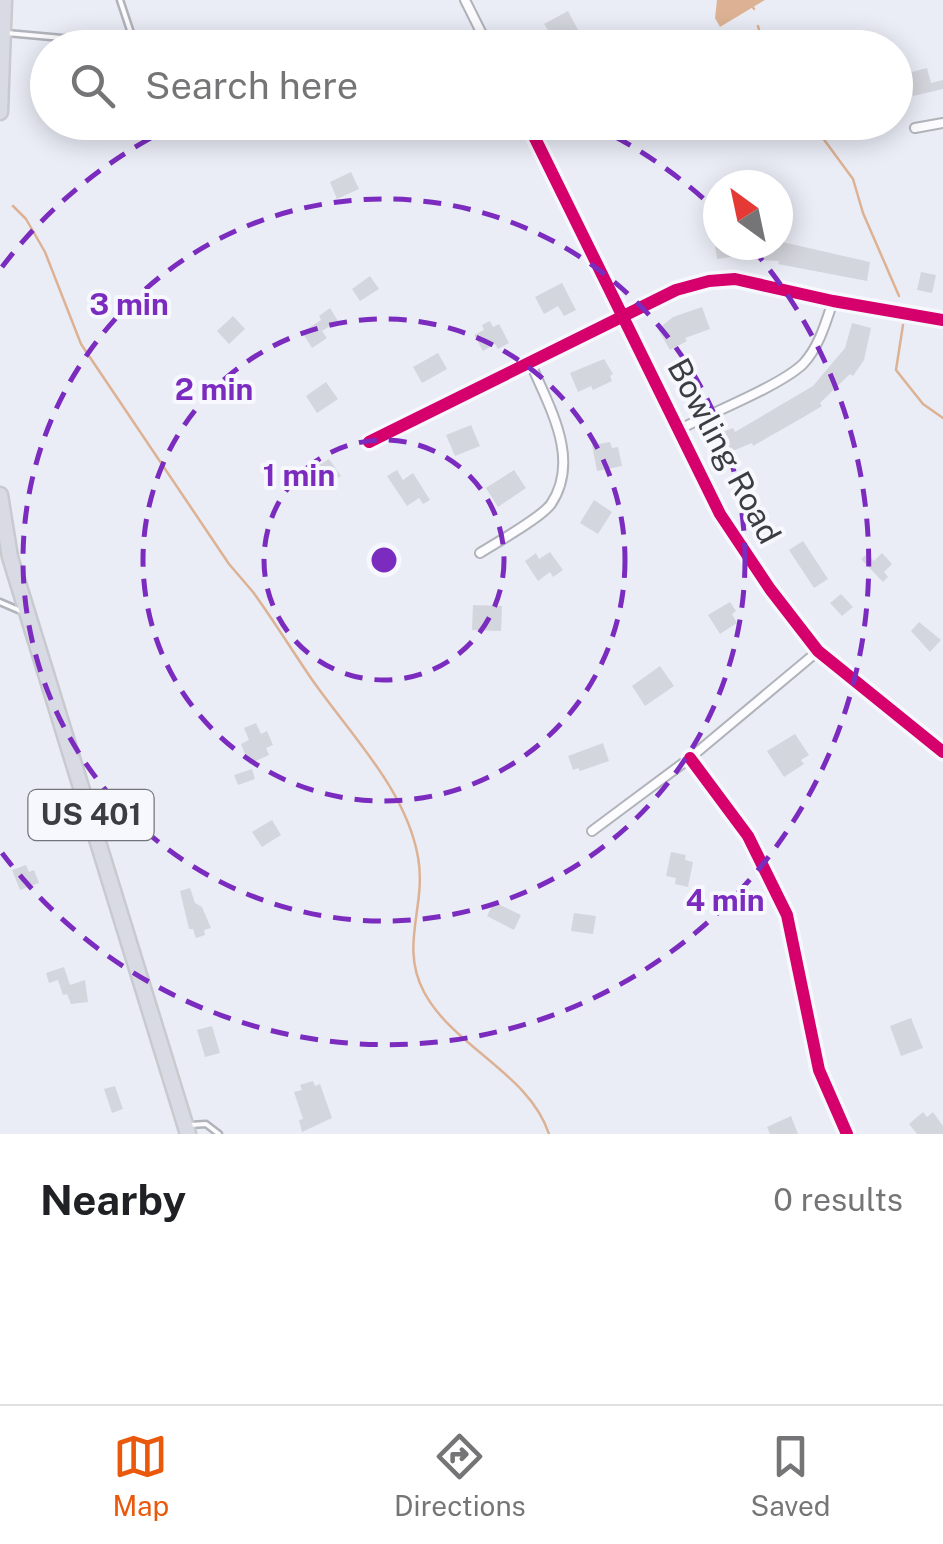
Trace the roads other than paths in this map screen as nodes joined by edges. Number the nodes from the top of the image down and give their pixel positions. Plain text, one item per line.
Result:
1 (4, 0) edge
2 (120, 0) edge
3 (465, 0) edge
4 (130, 30) edge
5 (480, 30) edge
6 (3, 33) junction
7 (30, 35) edge
8 (0, 112) edge
9 (943, 123) edge
10 (915, 128) dead end
11 (536, 140) edge
12 (832, 301) junction
13 (624, 318) junction
14 (943, 320) edge
15 (531, 364) junction
16 (678, 430) junction
17 (369, 442) dead end
18 (0, 495) edge
19 (480, 553) dead end
20 (0, 602) edge
21 (28, 614) junction
22 (818, 650) junction
23 (943, 752) edge
24 (690, 758) junction
25 (592, 831) dead end
26 (186, 1130) edge
27 (219, 1134) edge
28 (847, 1134) edge

1 - 6 highway
2 - 4 lane
3 - 5 street
6 - 7 lane
6 - 8 highway
9 - 10 street
11 - 13 street, Bowling Road
12 - 13 street
12 - 14 street
12 - 16 street
13 - 15 street
13 - 16 street, Bowling Road
15 - 17 street
15 - 19 street
16 - 22 street, Bowling Road
18 - 21 highway, US 401
20 - 21 lane
21 - 26 highway, US 401
22 - 23 street, Bowling Road
22 - 24 street
24 - 25 street
24 - 28 street
26 - 27 lane

